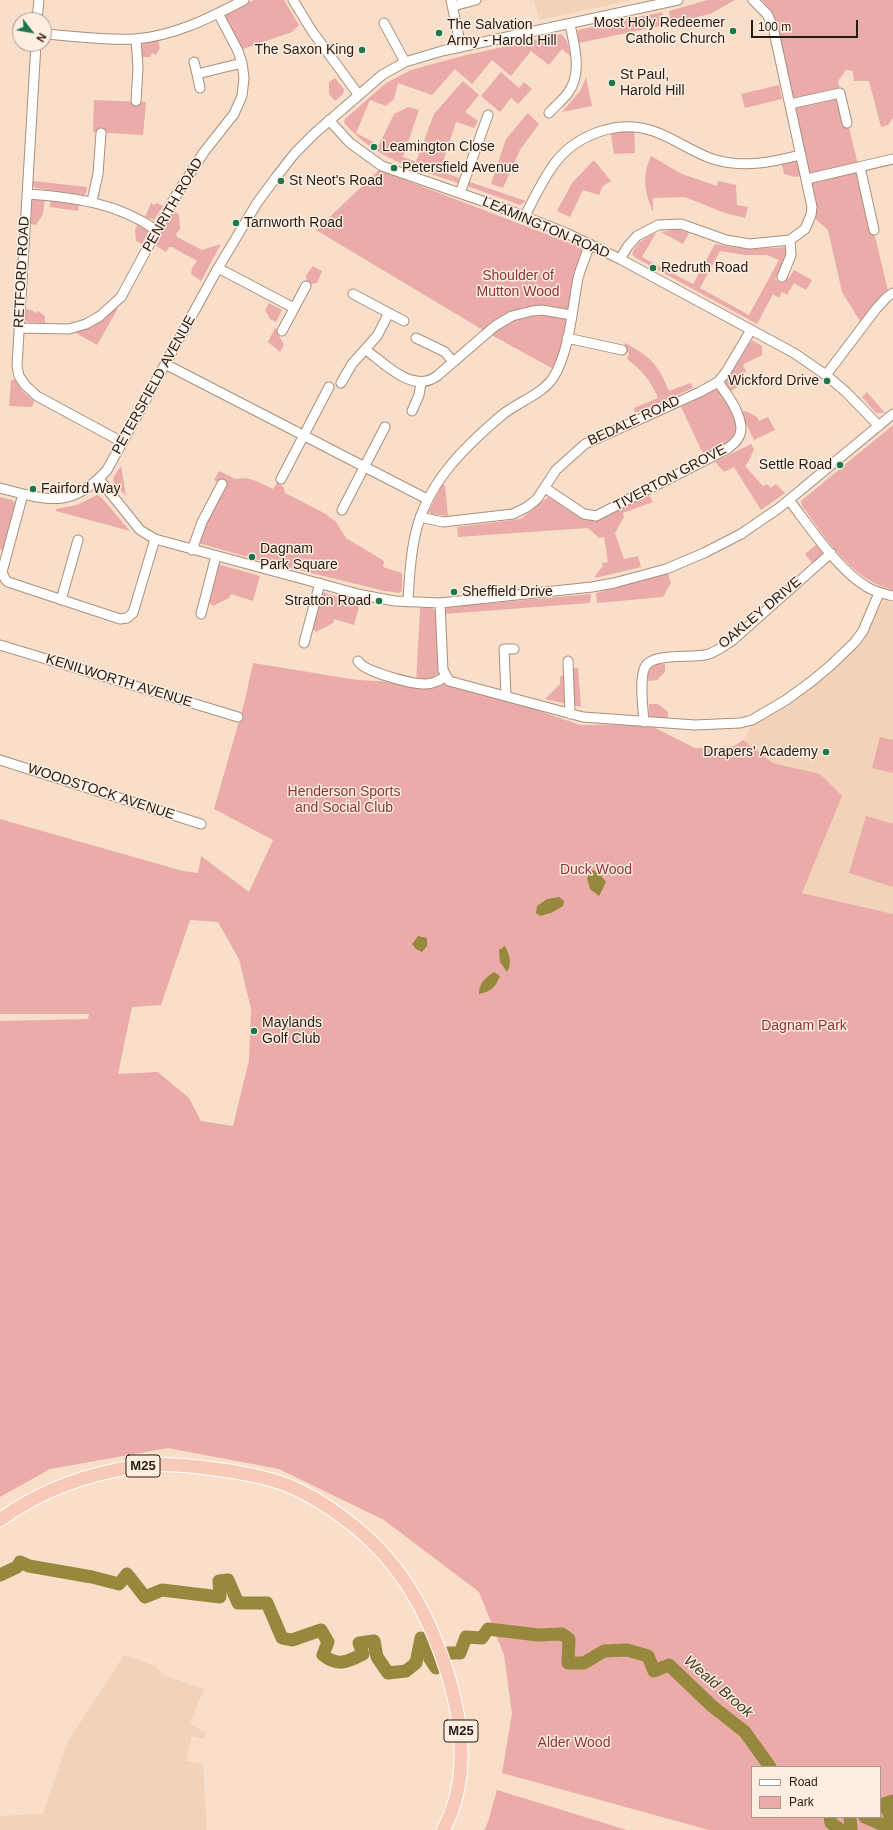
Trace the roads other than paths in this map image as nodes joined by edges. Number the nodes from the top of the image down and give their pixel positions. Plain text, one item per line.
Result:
1 (39, 0) edge
2 (244, 0) edge
3 (293, 0) edge
4 (476, 0) edge
5 (678, 0) edge
6 (753, 0) edge
7 (452, 3) edge
8 (38, 12) edge
9 (218, 13) junction
10 (384, 23) dead end
11 (570, 24) junction
12 (52, 34) edge
13 (136, 39) junction
14 (462, 47) junction
15 (36, 52) edge
16 (194, 62) dead end
17 (405, 62) junction
18 (242, 64) junction
19 (197, 74) junction
20 (200, 88) dead end
21 (358, 94) junction
22 (136, 101) dead end
23 (790, 104) junction
24 (549, 113) dead end
25 (488, 115) dead end
26 (329, 120) junction
27 (847, 123) dead end
28 (101, 133) dead end
29 (800, 154) junction
30 (893, 159) edge
31 (860, 167) junction
32 (807, 179) junction
33 (460, 193) junction
34 (27, 194) junction
35 (92, 202) junction
36 (525, 216) junction
37 (156, 230) junction
38 (874, 230) dead end
39 (790, 240) junction
40 (590, 244) junction
41 (620, 259) junction
42 (218, 268) junction
43 (782, 276) dead end
44 (306, 286) dead end
45 (893, 293) edge
46 (353, 294) dead end
47 (294, 308) junction
48 (389, 313) junction
49 (571, 315) junction
50 (404, 321) dead end
51 (19, 328) junction
52 (282, 330) dead end
53 (751, 330) junction
54 (416, 338) dead end
55 (567, 338) junction
56 (366, 350) junction
57 (622, 350) dead end
58 (453, 362) junction
59 (165, 364) junction
60 (826, 375) junction
61 (718, 382) junction
62 (341, 383) dead end
63 (421, 383) junction
64 (329, 387) dead end
65 (412, 411) dead end
66 (893, 414) edge
67 (879, 426) junction
68 (385, 427) dead end
69 (304, 435) junction
70 (122, 442) junction
71 (365, 466) junction
72 (99, 479) junction
73 (281, 479) dead end
74 (222, 484) dead end
75 (0, 488) edge
76 (545, 488) junction
77 (23, 494) junction
78 (427, 499) junction
79 (789, 500) junction
80 (342, 510) dead end
81 (420, 517) junction
82 (155, 539) junction
83 (78, 540) dead end
84 (192, 550) junction
85 (832, 553) junction
86 (216, 556) junction
87 (320, 584) junction
88 (879, 592) junction
89 (893, 596) edge
90 (61, 600) junction
91 (408, 602) junction
92 (440, 603) junction
93 (201, 614) dead end
94 (304, 643) dead end
95 (0, 645) edge
96 (514, 649) dead end
97 (358, 660) dead end
98 (568, 661) dead end
99 (446, 676) junction
100 (506, 695) junction
101 (570, 714) junction
102 (238, 717) dead end
103 (644, 722) junction
104 (0, 760) edge
105 (201, 824) dead end
106 (0, 1520) edge
107 (443, 1830) edge

1 - 8 street
2 - 9 street
3 - 21 street
4 - 7 street
5 - 11 street, PETERSFIELD AVENUE
6 - 23 street
7 - 14 street
9 - 13 street
9 - 18 street, PENRITH ROAD
10 - 17 street
11 - 14 street, PETERSFIELD AVENUE
11 - 24 street
12 - 13 street
13 - 22 street
14 - 17 street, PETERSFIELD AVENUE
15 - 34 street, RETFORD ROAD
16 - 19 street
17 - 21 street, PETERSFIELD AVENUE
18 - 19 street
18 - 37 street, PENRITH ROAD
19 - 20 street
21 - 26 street, PETERSFIELD AVENUE
23 - 27 street
23 - 29 street
25 - 33 street
26 - 33 street, LEAMINGTON ROAD
26 - 42 street, PETERSFIELD AVENUE
28 - 35 street
29 - 32 street
29 - 36 street
30 - 31 street
31 - 32 street
31 - 38 street
32 - 39 street
33 - 36 street, LEAMINGTON ROAD
34 - 35 street
34 - 51 street, RETFORD ROAD
35 - 37 street
36 - 40 street, LEAMINGTON ROAD
37 - 51 street, PENRITH ROAD
39 - 41 street
39 - 43 street
40 - 41 street, LEAMINGTON ROAD
40 - 49 street
41 - 53 street, LEAMINGTON ROAD
42 - 47 street
42 - 59 street, PETERSFIELD AVENUE
44 - 47 street
45 - 60 street
46 - 48 street
47 - 52 street
48 - 50 street
48 - 56 street
49 - 55 street
49 - 58 street
51 - 70 street, RETFORD ROAD
53 - 60 street, LEAMINGTON ROAD
53 - 61 street, BEDALE ROAD
54 - 58 street
55 - 57 street
55 - 78 street
56 - 62 street
56 - 63 street
58 - 63 street
59 - 69 street
59 - 70 street, PETERSFIELD AVENUE
60 - 67 street, LEAMINGTON ROAD
61 - 76 street, BEDALE ROAD
61 - 76 street, TIVERTON GROVE
63 - 65 street
64 - 69 street
66 - 67 street
67 - 79 street
68 - 71 street
69 - 71 street
69 - 73 street
70 - 72 street, PETERSFIELD AVENUE
71 - 78 street
71 - 80 street
72 - 77 street, PETERSFIELD AVENUE
72 - 82 street
74 - 84 street
75 - 77 street, PETERSFIELD AVENUE
76 - 81 street, BEDALE ROAD
77 - 90 street
78 - 81 street
79 - 85 street
79 - 92 street
81 - 91 street
82 - 84 street
82 - 90 street
83 - 90 street
84 - 86 street
85 - 88 street
85 - 103 street, OAKLEY DRIVE
86 - 87 street
86 - 93 street
87 - 91 street
87 - 94 street
88 - 89 street
88 - 103 street
91 - 92 street
92 - 99 street
95 - 102 street, KENILWORTH AVENUE
96 - 100 street
97 - 99 street
98 - 101 street
99 - 100 street
100 - 101 street
101 - 103 street
104 - 105 street, WOODSTOCK AVENUE
106 - 107 highway, M25

